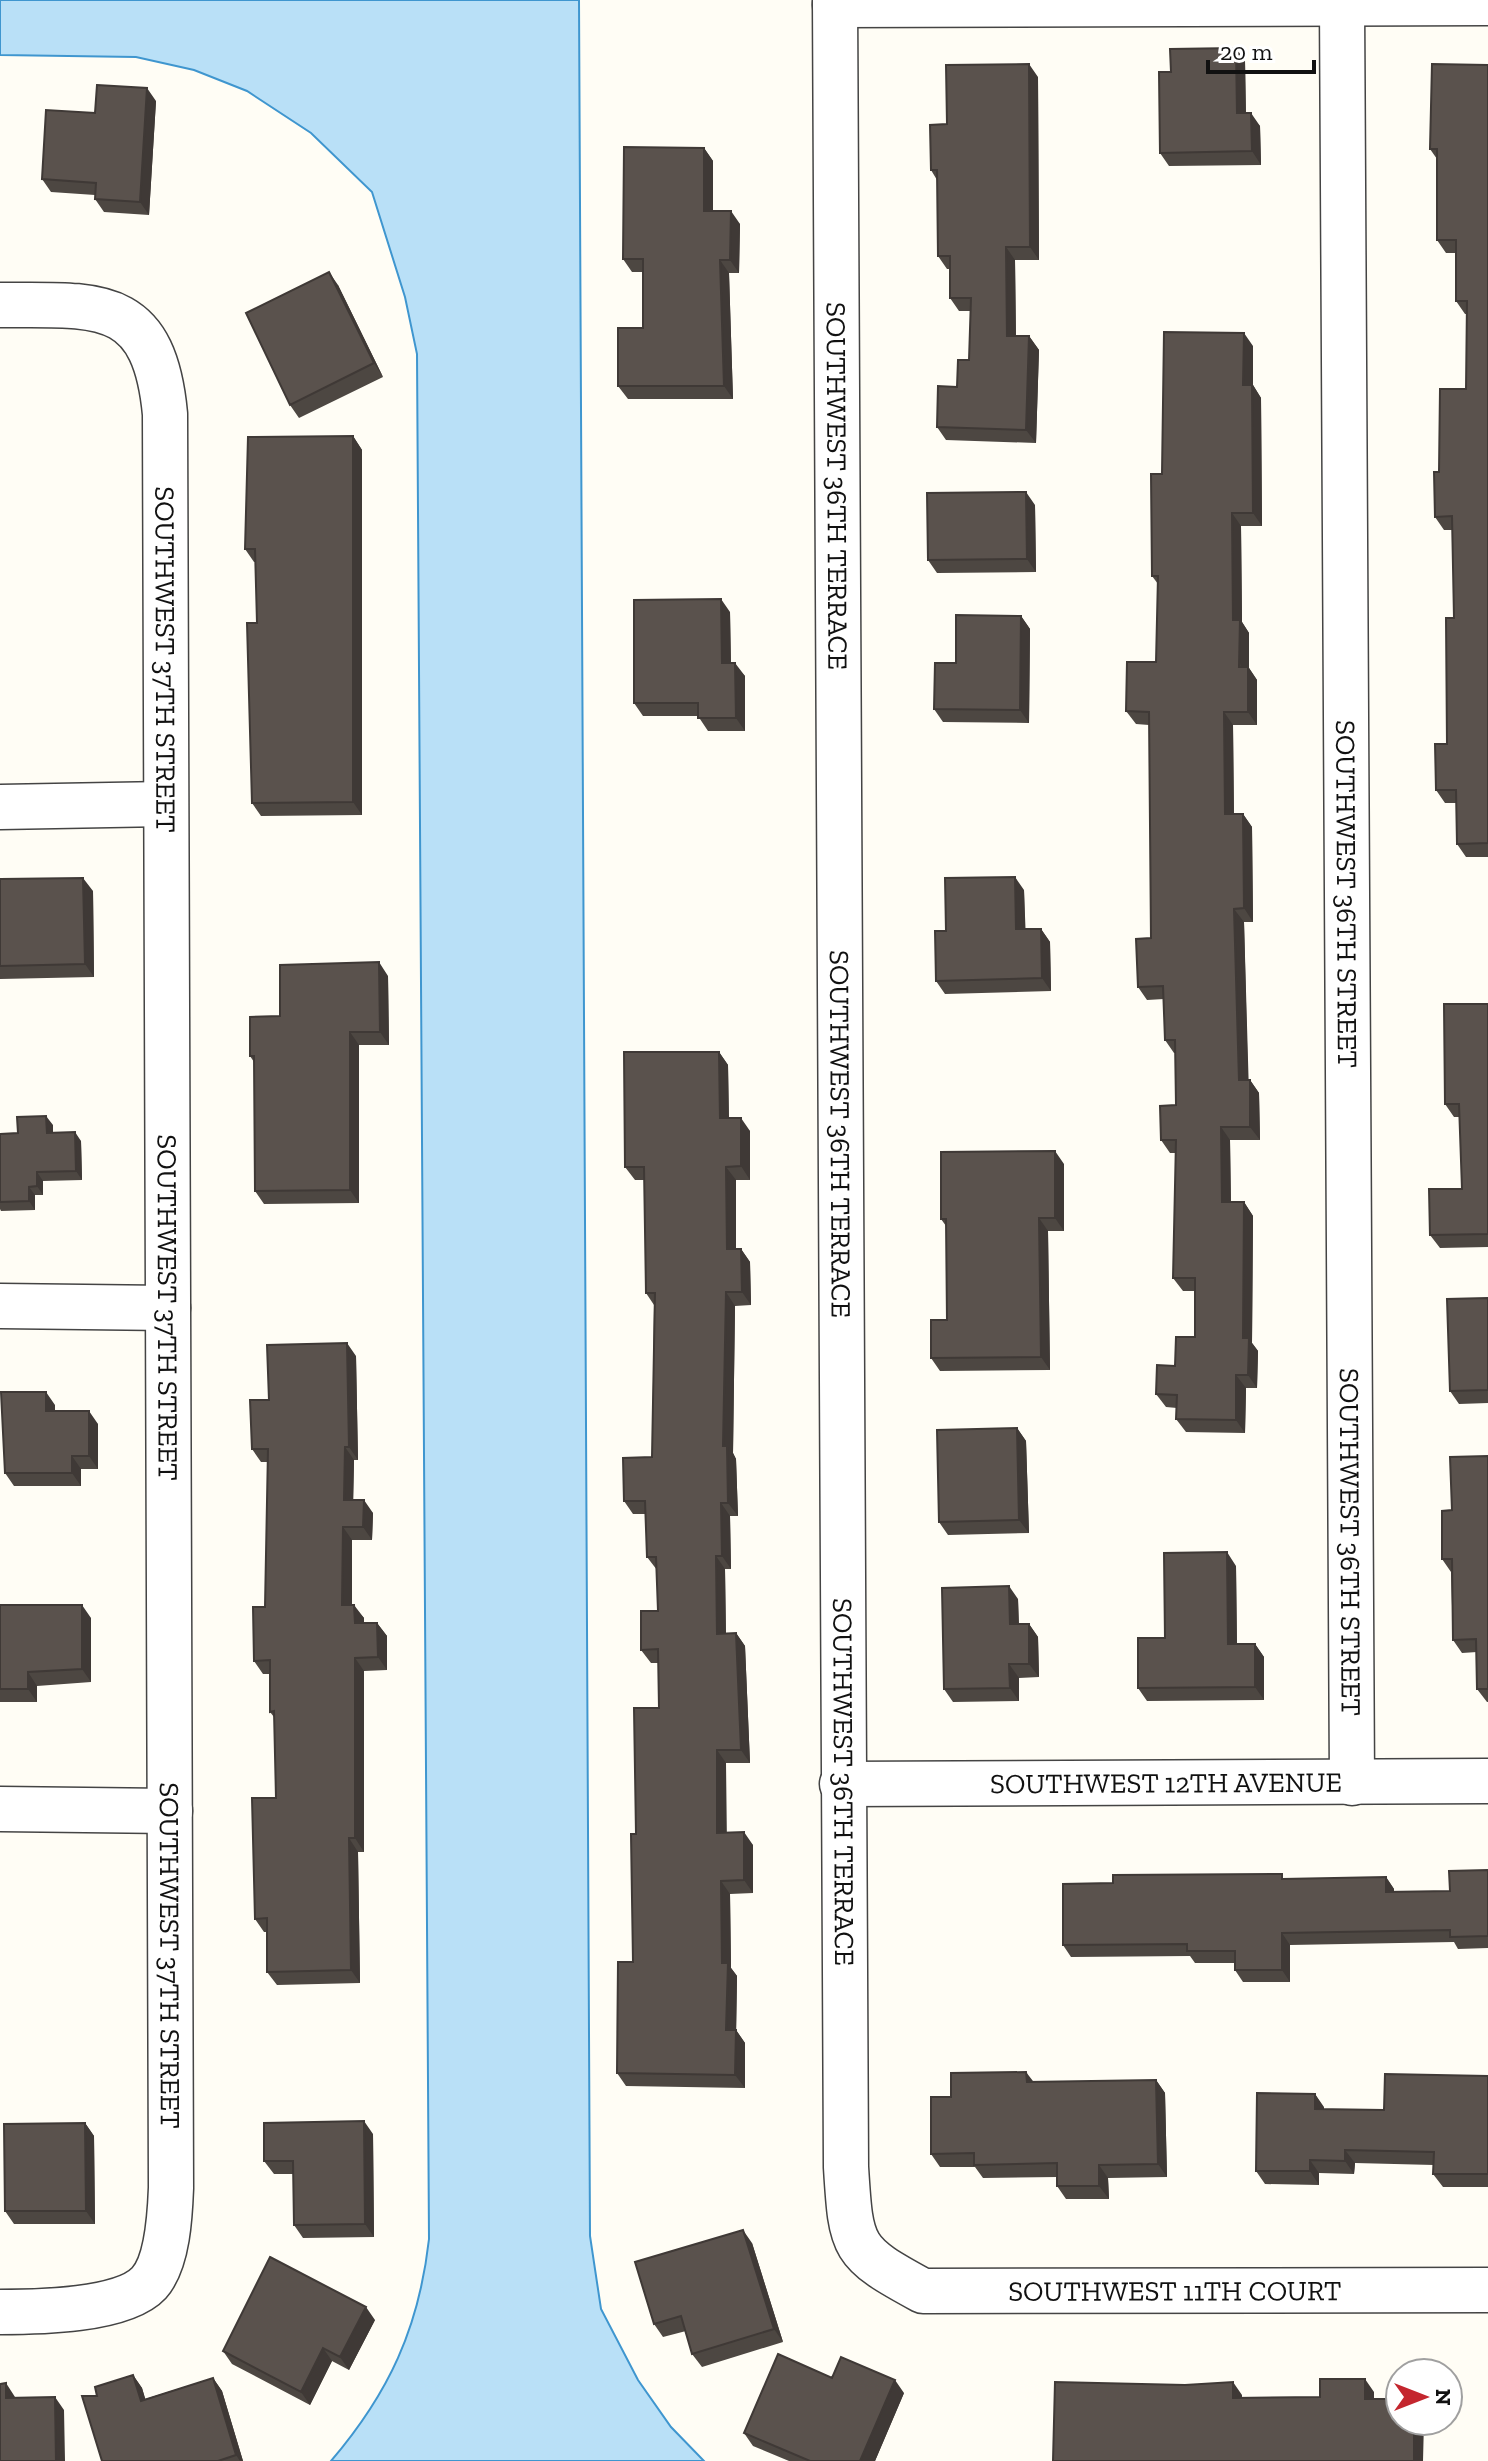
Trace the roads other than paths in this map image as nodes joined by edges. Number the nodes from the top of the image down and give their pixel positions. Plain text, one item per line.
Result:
1 (835, 3) edge
2 (1488, 3) edge
3 (1342, 4) junction
4 (0, 305) edge
5 (165, 804) junction
6 (0, 807) edge
7 (0, 1306) edge
8 (168, 1308) junction
9 (1488, 1781) edge
10 (1352, 1783) junction
11 (842, 1784) junction
12 (0, 1809) edge
13 (170, 1811) junction
14 (870, 2262) joint
15 (1488, 2290) edge
16 (0, 2312) edge

1 - 3 street
1 - 11 street, SOUTHWEST 36TH TERRACE
2 - 3 street
3 - 10 street, SOUTHWEST 36TH STREET
4 - 5 street, SOUTHWEST 37TH STREET
5 - 6 street
5 - 8 street, SOUTHWEST 37TH STREET
7 - 8 street
8 - 13 street, SOUTHWEST 37TH STREET
9 - 10 street, SOUTHWEST 12TH AVENUE
10 - 11 street, SOUTHWEST 12TH AVENUE
11 - 14 street, SOUTHWEST 36TH TERRACE
12 - 13 street
13 - 16 street, SOUTHWEST 37TH STREET
14 - 15 street, SOUTHWEST 11TH COURT

